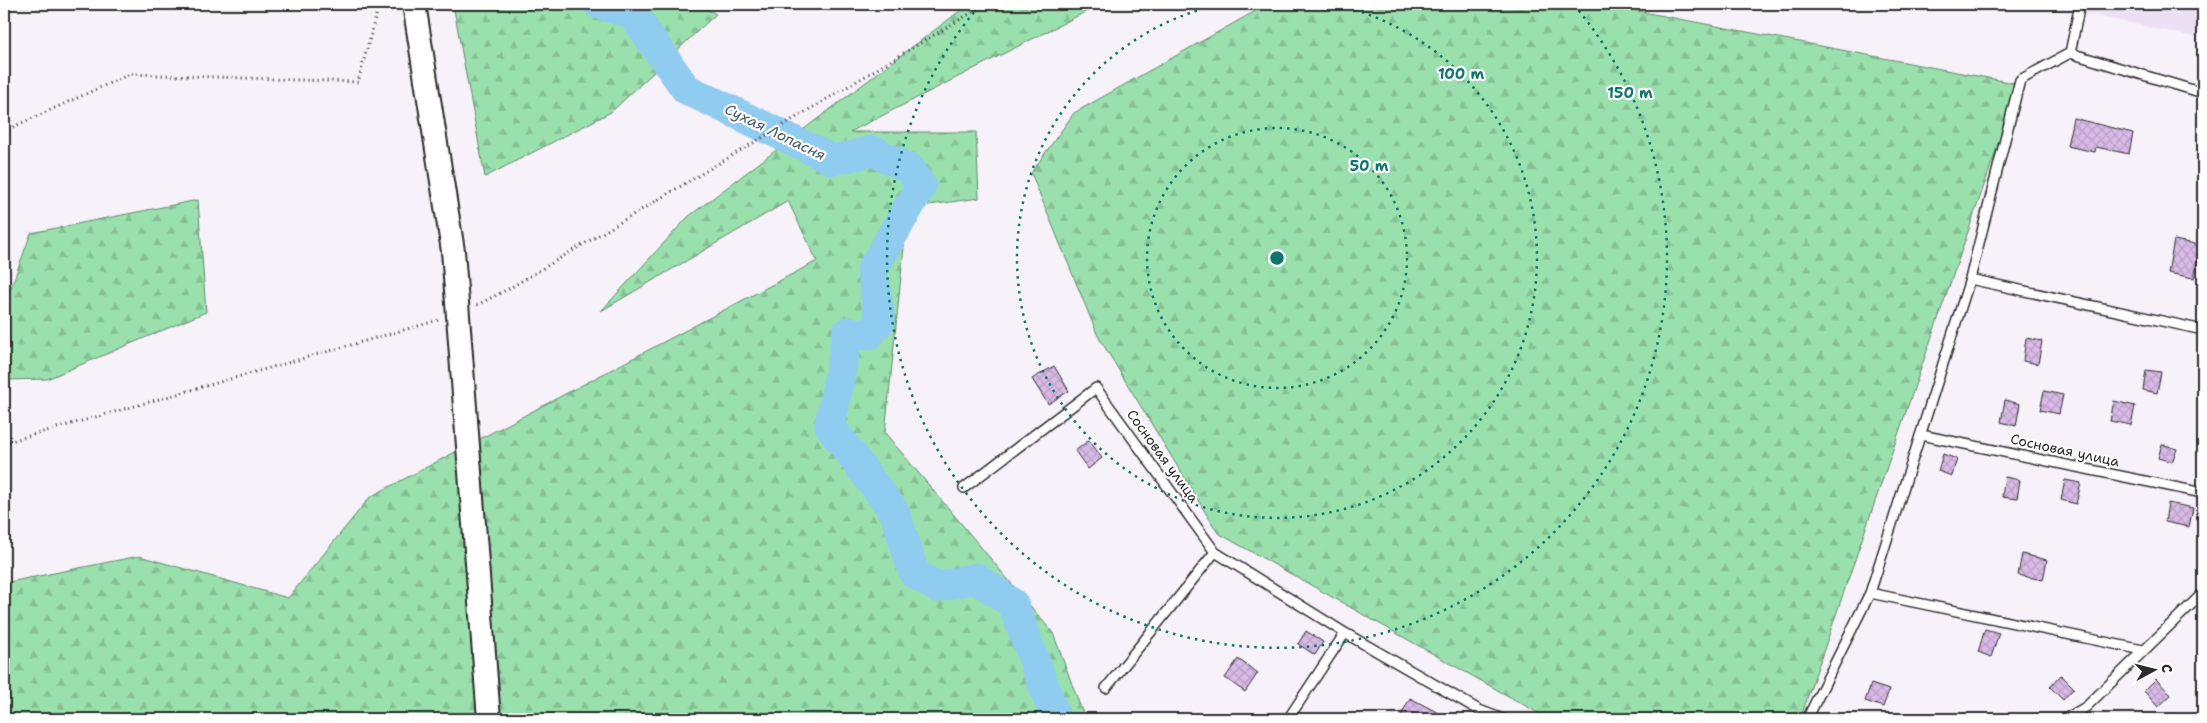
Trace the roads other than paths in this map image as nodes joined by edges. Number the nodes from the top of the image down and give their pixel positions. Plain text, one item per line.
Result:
1 (414, 4) edge
2 (2080, 4) edge
3 (2070, 53) junction
4 (2203, 93) edge
5 (1970, 279) junction
6 (2203, 330) edge
7 (1922, 435) junction
8 (964, 488) dead end
9 (2203, 493) edge
10 (1215, 552) junction
11 (1870, 593) junction
12 (2203, 593) edge
13 (1345, 633) junction
14 (2143, 650) junction
15 (1106, 688) dead end
16 (1479, 710) junction
17 (489, 719) edge
18 (1288, 719) edge
19 (1475, 719) edge
20 (1503, 719) edge
21 (1807, 719) edge
22 (2065, 719) edge

1 - 17 street
2 - 3 lane
3 - 4 lane
3 - 5 lane
5 - 6 lane
5 - 7 lane
7 - 9 lane, Сосновая улица
7 - 11 lane
8 - 10 lane, Сосновая улица
10 - 13 lane, Сосновая улица
10 - 15 lane
11 - 14 lane
11 - 21 lane
12 - 14 lane
13 - 16 lane, Сосновая улица
13 - 18 lane
14 - 22 lane
16 - 19 lane
16 - 20 lane, Сосновая улица

